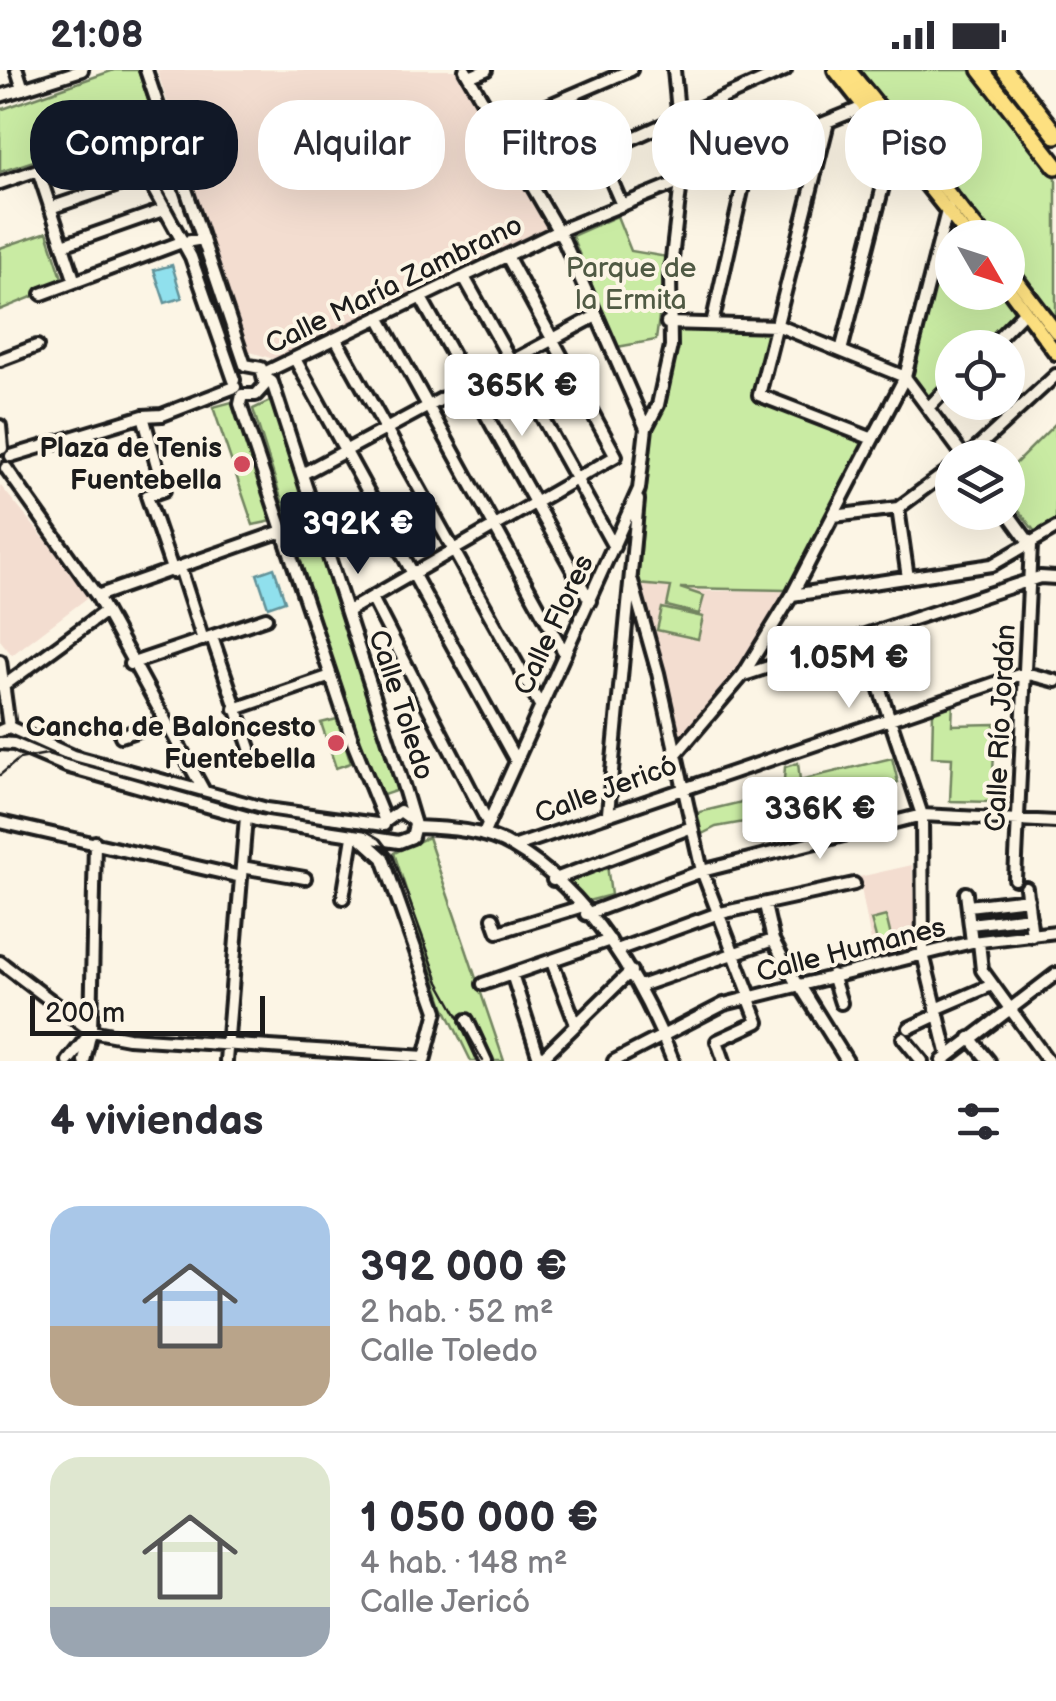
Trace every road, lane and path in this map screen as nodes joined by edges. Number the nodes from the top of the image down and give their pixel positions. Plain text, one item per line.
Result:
1 (17, 70) edge
2 (82, 70) edge
3 (146, 70) edge
4 (486, 70) edge
5 (631, 70) edge
6 (674, 70) edge
7 (785, 70) edge
8 (835, 70) edge
9 (849, 70) edge
10 (981, 70) edge
11 (1005, 70) edge
12 (467, 74) edge
13 (23, 89) junction
14 (0, 96) edge
15 (156, 100) edge
16 (482, 100) edge
17 (562, 100) edge
18 (677, 100) edge
19 (715, 100) edge
20 (867, 100) edge
21 (868, 100) edge
22 (845, 115) edge
23 (828, 122) junction
24 (825, 123) edge
25 (1056, 135) edge
26 (1056, 166) edge
27 (30, 173) edge
28 (0, 183) edge
29 (44, 190) edge
30 (103, 190) edge
31 (152, 190) edge
32 (186, 190) edge
33 (535, 190) edge
34 (615, 190) edge
35 (658, 190) edge
36 (679, 190) edge
37 (742, 190) edge
38 (882, 190) edge
39 (930, 190) edge
40 (947, 190) edge
41 (952, 196) junction
42 (622, 205) junction
43 (50, 208) junction
44 (162, 210) junction
45 (946, 210) junction
46 (954, 220) edge
47 (971, 220) edge
48 (558, 230) junction
49 (203, 239) junction
50 (180, 242) junction
51 (63, 245) junction
52 (507, 256) junction
53 (464, 277) junction
54 (74, 279) junction
55 (1025, 291) edge
56 (42, 294) dead end
57 (421, 298) junction
58 (1026, 311) joint
59 (596, 316) junction
60 (379, 317) junction
61 (667, 324) junction
62 (712, 324) junction
63 (779, 326) junction
64 (1006, 330) edge
65 (1056, 332) edge
66 (336, 339) junction
67 (553, 340) junction
68 (37, 346) dead end
69 (841, 351) junction
70 (1056, 352) edge
71 (294, 359) junction
72 (0, 360) edge
73 (512, 362) junction
74 (246, 365) junction
75 (1056, 375) edge
76 (265, 376) junction
77 (905, 378) junction
78 (469, 385) junction
79 (237, 387) junction
80 (935, 401) edge
81 (428, 406) junction
82 (928, 408) junction
83 (143, 416) junction
84 (0, 426) edge
85 (646, 428) junction
86 (386, 429) junction
87 (873, 439) junction
88 (952, 440) edge
89 (986, 440) edge
90 (5, 451) edge
91 (345, 452) junction
92 (3, 469) edge
93 (304, 473) junction
94 (576, 480) junction
95 (935, 481) edge
96 (639, 489) junction
97 (534, 503) junction
98 (898, 508) junction
99 (834, 516) junction
100 (492, 528) junction
101 (1056, 528) edge
102 (1020, 530) edge
103 (282, 531) junction
104 (1031, 545) junction
105 (614, 547) junction
106 (454, 550) junction
107 (177, 570) junction
108 (412, 574) junction
109 (908, 578) junction
110 (1056, 578) edge
111 (1031, 580) junction
112 (632, 582) junction
113 (792, 595) junction
114 (97, 596) junction
115 (372, 598) junction
116 (590, 601) junction
117 (348, 612) junction
118 (103, 613) junction
119 (266, 618) dead end
120 (862, 636) junction
121 (208, 638) junction
122 (565, 654) junction
123 (0, 659) edge
124 (130, 664) junction
125 (23, 668) junction
126 (1026, 673) junction
127 (743, 675) junction
128 (331, 676) junction
129 (1056, 680) edge
130 (2, 687) junction
131 (541, 708) junction
132 (235, 709) junction
133 (889, 719) junction
134 (164, 722) junction
135 (8, 730) edge
136 (120, 736) dead end
137 (0, 744) edge
138 (14, 744) junction
139 (250, 748) dead end
140 (676, 754) junction
141 (516, 762) junction
142 (684, 786) junction
143 (205, 793) junction
144 (608, 813) junction
145 (922, 815) junction
146 (246, 817) junction
147 (1018, 820) junction
148 (0, 822) edge
149 (1056, 822) edge
150 (385, 823) junction
151 (488, 823) junction
152 (415, 825) junction
153 (692, 828) junction
154 (483, 835) junction
155 (357, 838) junction
156 (393, 841) junction
157 (96, 842) junction
158 (513, 847) junction
159 (702, 871) junction
160 (241, 872) junction
161 (305, 878) dead end
162 (1015, 878) dead end
163 (553, 880) junction
164 (854, 884) dead end
165 (966, 893) dead end
166 (343, 898) dead end
167 (765, 905) junction
168 (968, 906) junction
169 (583, 911) junction
170 (716, 914) junction
171 (1030, 917) junction
172 (493, 918) dead end
173 (970, 924) junction
174 (1056, 932) edge
175 (1032, 936) junction
176 (610, 940) junction
177 (773, 940) junction
178 (976, 942) junction
179 (618, 950) junction
180 (923, 954) junction
181 (734, 955) junction
182 (0, 962) edge
183 (552, 962) junction
184 (632, 972) junction
185 (512, 974) junction
186 (1056, 974) edge
187 (832, 975) junction
188 (483, 984) dead end
189 (798, 984) junction
190 (640, 986) junction
191 (992, 986) junction
192 (750, 998) junction
193 (841, 1003) dead end
194 (1007, 1008) junction
195 (936, 1012) junction
196 (468, 1020) dead end
197 (575, 1022) junction
198 (92, 1031) junction
199 (662, 1033) junction
200 (970, 1038) junction
201 (228, 1045) junction
202 (945, 1058) edge
203 (370, 1059) edge
204 (424, 1059) edge
205 (68, 1061) edge
206 (84, 1061) edge
207 (226, 1061) edge
208 (486, 1061) edge
209 (540, 1061) edge
210 (614, 1061) edge
211 (674, 1061) edge
212 (724, 1061) edge
213 (848, 1061) edge
214 (922, 1061) edge
215 (988, 1061) edge
216 (1048, 1061) edge

1 - 13 street
2 - 13 street
3 - 15 street
4 - 12 street
5 - 17 street
6 - 18 street, Calle Flores
7 - 19 street
8 - 20 main road
9 - 21 main road
10 - 26 highway
11 - 25 highway
12 - 16 street
13 - 14 street
22 - 23 street, Calle María Zambrano
23 - 24 street, Calle María Zambrano
23 - 63 street
27 - 28 street
29 - 43 street
30 - 43 street
31 - 44 street, Calle Toledo
32 - 49 street
33 - 48 street
34 - 42 street
35 - 42 street, Calle María Zambrano
36 - 61 street, Calle Flores
37 - 62 street
38 - 69 street
39 - 45 main road
40 - 41 main road
41 - 45 street
41 - 47 main road
42 - 48 street, Calle María Zambrano
43 - 51 street
44 - 50 street, Calle Toledo
44 - 51 street
45 - 46 main road
45 - 77 street
48 - 52 street, Calle María Zambrano
48 - 59 street
49 - 50 street
49 - 74 street
50 - 54 street
50 - 79 street, Calle Toledo
51 - 54 street
52 - 53 street, Calle María Zambrano
52 - 67 street
53 - 57 street, Calle María Zambrano
53 - 73 street
54 - 56 street
55 - 65 main road
57 - 60 street, Calle María Zambrano
57 - 78 street
58 - 64 street
58 - 70 main road
59 - 67 street
59 - 85 street
60 - 66 street, Calle María Zambrano
60 - 81 street
61 - 62 street
61 - 85 street, Calle Flores
62 - 63 street
63 - 69 street
63 - 87 street
66 - 71 street, Calle María Zambrano
66 - 86 street
67 - 73 street
67 - 94 street
68 - 72 street
69 - 77 street
71 - 76 street, Calle María Zambrano
71 - 91 street
73 - 78 street
73 - 94 street
74 - 76 street
74 - 79 street
75 - 89 street
76 - 79 street, Calle María Zambrano
76 - 93 street, Calle Toledo
77 - 82 street
77 - 87 street
78 - 81 street
78 - 97 street
79 - 83 street
79 - 103 street, Calle Toledo
80 - 82 street
81 - 86 street
81 - 100 street
82 - 88 street
83 - 90 street
83 - 107 street
84 - 90 street
85 - 96 street, Calle Flores
86 - 91 street
86 - 106 street
87 - 99 street
90 - 92 street
91 - 93 street
91 - 108 street
92 - 114 street
93 - 117 street, Calle Toledo
94 - 97 street
94 - 105 street
95 - 98 street
96 - 105 street, Calle Flores
96 - 112 street
97 - 100 street
97 - 116 street
98 - 99 street
98 - 109 street
99 - 113 street
100 - 106 street
100 - 122 street
101 - 104 street
102 - 104 street
103 - 107 street
103 - 128 street, Calle Toledo
104 - 109 street
104 - 111 street, Calle Río Jordán
105 - 116 street, Calle Flores
106 - 108 street
106 - 131 street
107 - 114 street
107 - 121 street
108 - 115 street
108 - 141 street
109 - 113 street
110 - 111 street
111 - 120 street
111 - 126 street, Calle Río Jordán
112 - 140 street
112 - 144 street
113 - 127 street
114 - 118 street
115 - 117 street
115 - 151 street
116 - 122 street, Calle Flores
117 - 152 street, Calle Toledo
118 - 124 street
118 - 125 street
119 - 121 street
120 - 127 street
120 - 133 street
121 - 124 street
121 - 132 street
122 - 131 street, Calle Flores
123 - 125 street
123 - 130 street
124 - 134 street
125 - 130 street
126 - 129 street
126 - 133 street, Calle Jericó
126 - 147 street, Calle Río Jordán
127 - 140 street
128 - 132 street
128 - 150 street, Calle Toledo
130 - 135 street
131 - 141 street, Calle Flores
132 - 139 street
133 - 142 street, Calle Jericó
133 - 145 street
134 - 136 street
134 - 143 street
135 - 138 street
135 - 143 street
137 - 138 street
138 - 146 street
140 - 142 street
141 - 151 street, Calle Flores
142 - 144 street, Calle Jericó
142 - 153 street
143 - 150 street
144 - 158 street, Calle Jericó
145 - 147 street
145 - 159 street
145 - 180 street
146 - 155 street
146 - 160 street
147 - 149 street
147 - 162 street, Calle Río Jordán
148 - 157 street
150 - 152 street
150 - 156 street, Calle Toledo
151 - 154 street, Calle Flores
152 - 154 street
152 - 156 street
153 - 159 street
153 - 163 street
154 - 158 street
155 - 156 street
155 - 166 street
155 - 204 street
157 - 160 street
157 - 198 street
158 - 163 street
159 - 169 street
159 - 170 street
160 - 161 street
160 - 201 street
163 - 169 street
164 - 167 street
165 - 168 street
167 - 170 street
167 - 177 street
168 - 171 street
168 - 173 street
169 - 172 street
169 - 176 street
170 - 179 street
170 - 181 street
171 - 173 street
171 - 175 street
173 - 178 street
174 - 175 street, Calle Humanes
175 - 178 street, Calle Humanes
176 - 179 street
176 - 183 street
177 - 181 street
177 - 189 street
178 - 180 street, Calle Humanes
178 - 191 street
179 - 184 street
180 - 187 street, Calle Humanes
180 - 195 street
181 - 190 street
181 - 192 street
182 - 198 street
183 - 185 street
183 - 197 street
184 - 190 street
184 - 197 street
185 - 188 street
185 - 209 street
186 - 194 street
187 - 189 street, Calle Humanes
187 - 193 street
189 - 192 street, Calle Humanes
189 - 213 street
190 - 199 street
191 - 194 street
191 - 195 street
192 - 199 street, Calle Humanes
192 - 212 street
194 - 200 street
194 - 216 street
195 - 202 street
195 - 214 street
196 - 208 street
197 - 209 street
198 - 201 street
198 - 205 street
198 - 206 street
199 - 210 street, Calle Humanes
199 - 211 street
200 - 202 street
200 - 215 street
201 - 203 street
201 - 207 street
203 - 204 street

